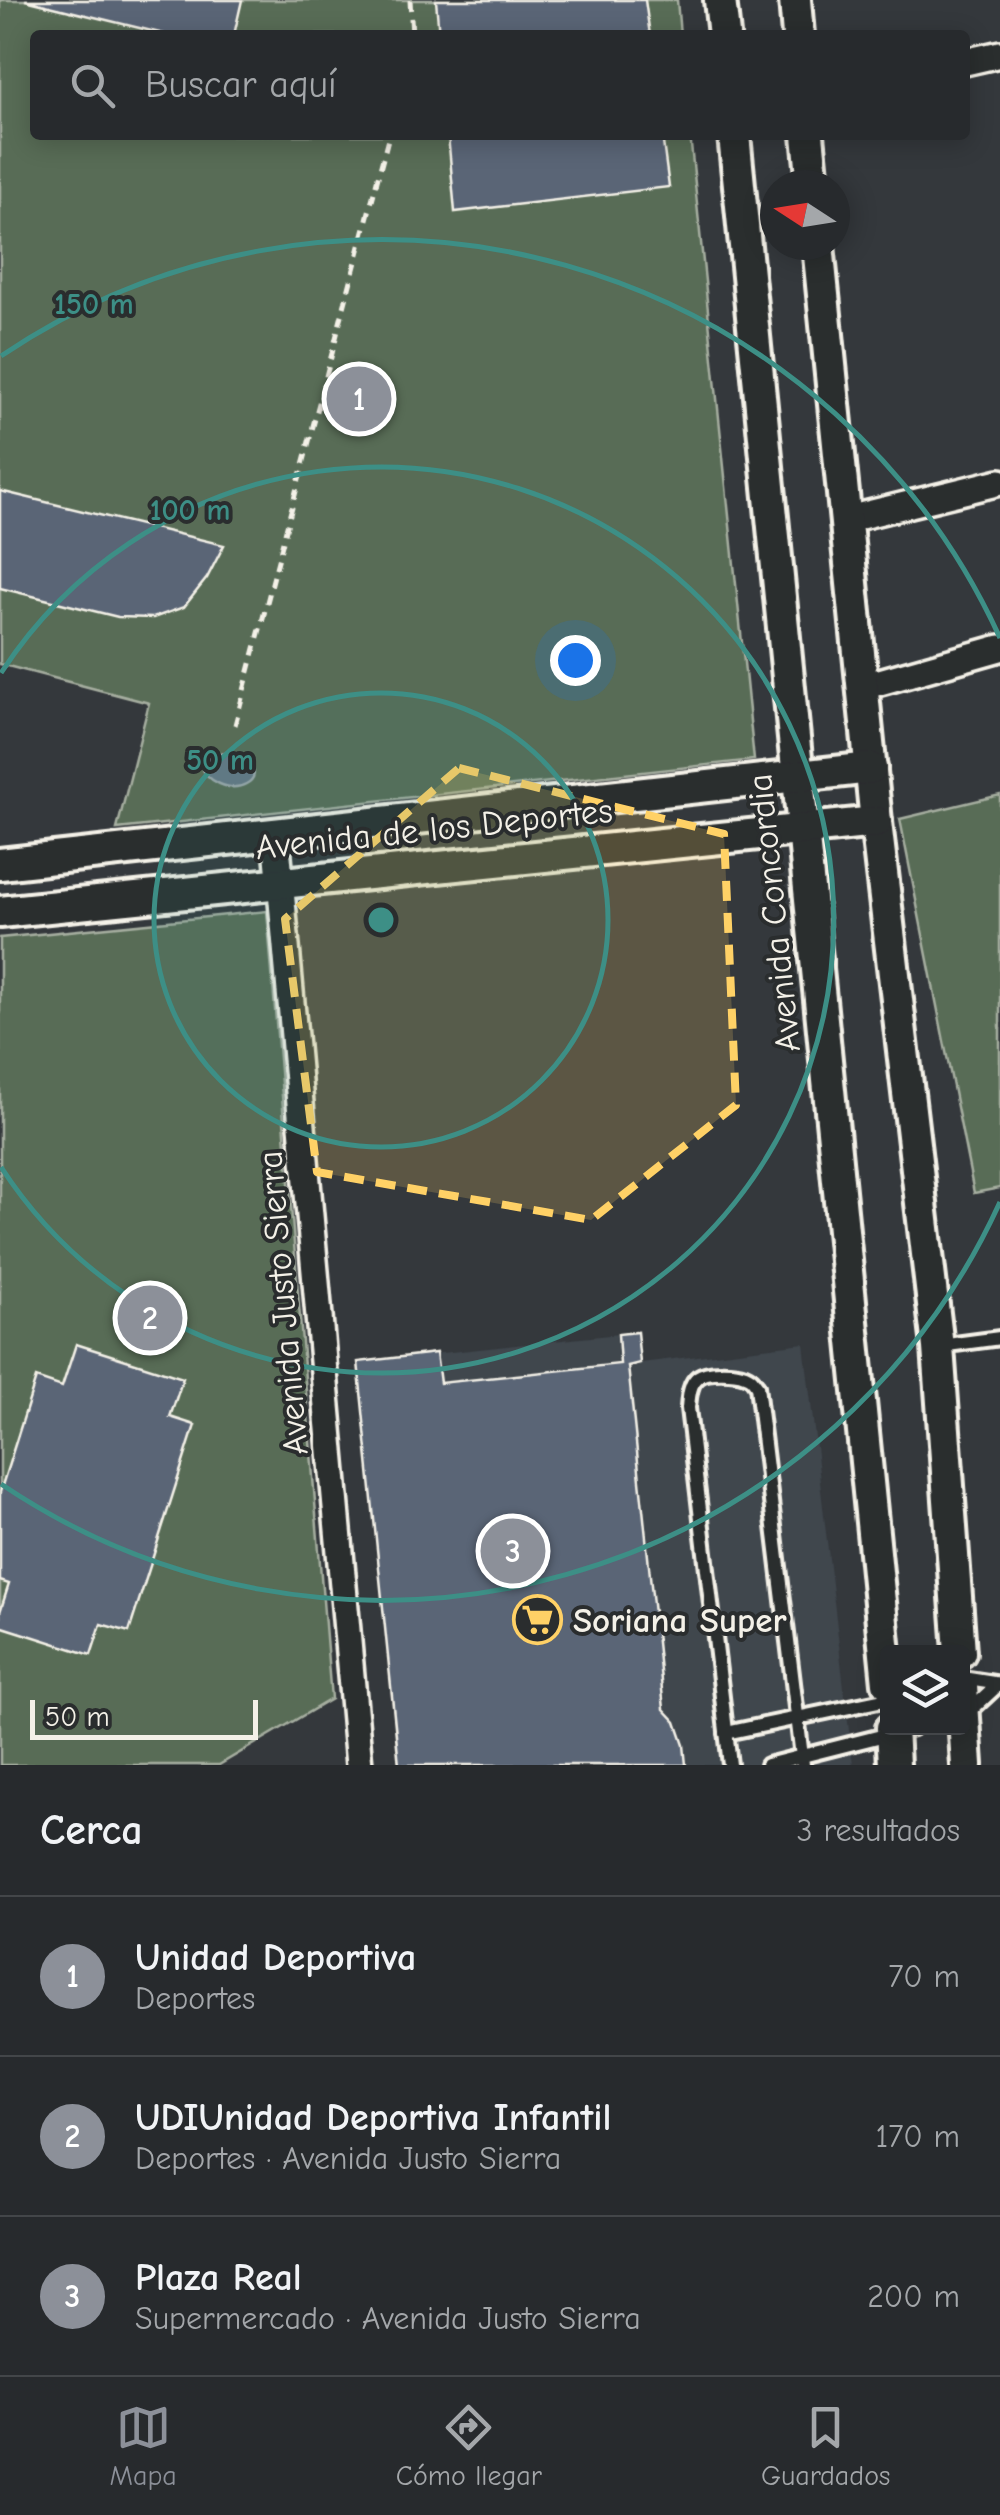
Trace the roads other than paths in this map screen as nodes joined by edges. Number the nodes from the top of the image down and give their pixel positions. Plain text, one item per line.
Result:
1 (720, 0) edge
2 (795, 0) edge
3 (723, 30) edge
4 (798, 30) edge
5 (1000, 54) edge
6 (970, 61) edge
7 (734, 140) edge
8 (808, 140) edge
9 (811, 170) edge
10 (819, 260) edge
11 (1000, 482) edge
12 (844, 520) junction
13 (1000, 648) edge
14 (862, 686) junction
15 (871, 768) junction
16 (798, 778) junction
17 (876, 822) junction
18 (804, 829) junction
19 (276, 834) junction
20 (0, 864) edge
21 (280, 883) junction
22 (0, 912) edge
23 (1000, 1338) edge
24 (938, 1347) junction
25 (884, 1645) edge
26 (959, 1645) edge
27 (970, 1679) edge
28 (999, 1684) edge
29 (880, 1700) edge
30 (970, 1702) edge
31 (797, 1718) junction
32 (726, 1734) junction
33 (882, 1735) edge
34 (899, 1735) edge
35 (965, 1735) edge
36 (802, 1762) edge
37 (360, 1765) edge
38 (730, 1765) edge
39 (768, 1765) edge
40 (894, 1765) edge
41 (967, 1765) edge

1 - 3 street
2 - 4 street
5 - 6 street
7 - 16 street, Avenida Concordia
8 - 9 street
10 - 12 street
11 - 12 street
12 - 14 street
13 - 14 street
14 - 15 street
15 - 16 street, Avenida de los Deportes
15 - 17 street
16 - 18 street, Avenida Concordia
16 - 19 street, Avenida de los Deportes
17 - 18 street, Avenida de los Deportes
17 - 24 street
18 - 21 street, Avenida de los Deportes
18 - 25 street, Avenida Concordia
19 - 20 street, Avenida de los Deportes
19 - 21 street, Avenida Justo Sierra
21 - 22 street, Avenida de los Deportes
21 - 37 street, Avenida Justo Sierra
23 - 24 lane
24 - 26 street
27 - 28 lane
28 - 30 lane
29 - 31 lane
31 - 32 lane
31 - 32 lane
31 - 36 lane
32 - 38 lane
33 - 36 lane
34 - 40 street
35 - 41 street
36 - 39 lane

